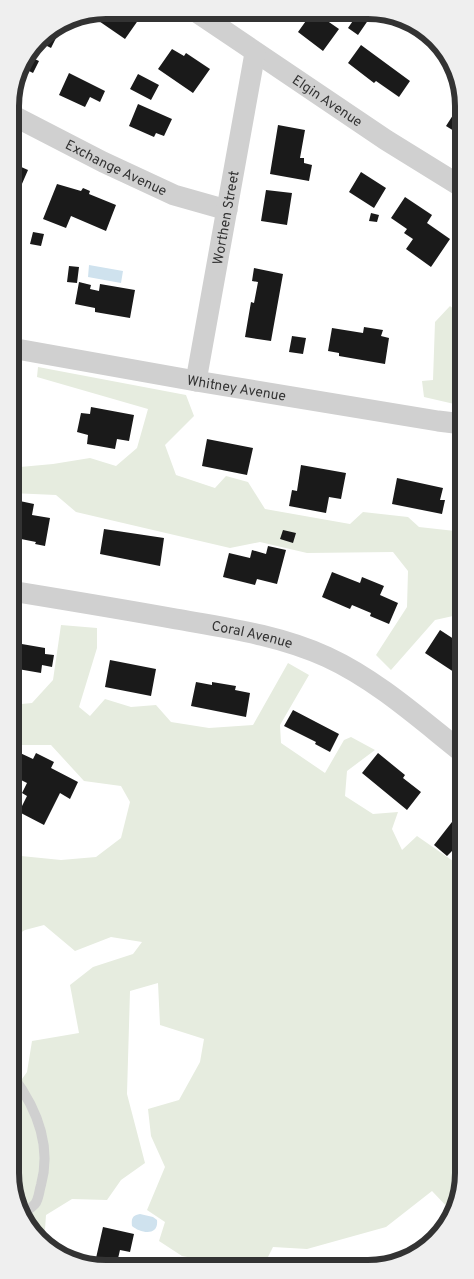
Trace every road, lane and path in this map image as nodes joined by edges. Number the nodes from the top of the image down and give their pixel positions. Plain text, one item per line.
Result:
1 (206, 19) edge
2 (255, 53) junction
3 (19, 119) edge
4 (455, 183) edge
5 (227, 210) junction
6 (19, 349) edge
7 (196, 381) junction
8 (455, 423) edge
9 (19, 591) edge
10 (455, 747) edge
11 (19, 1087) edge
12 (27, 1211) edge

1 - 2 street, Elgin Avenue
2 - 4 street, Elgin Avenue
2 - 5 street, Worthen Street
3 - 5 street, Exchange Avenue
5 - 7 street, Worthen Street
6 - 7 street, Whitney Avenue
7 - 8 street, Whitney Avenue
9 - 10 street, Coral Avenue
11 - 12 lane

